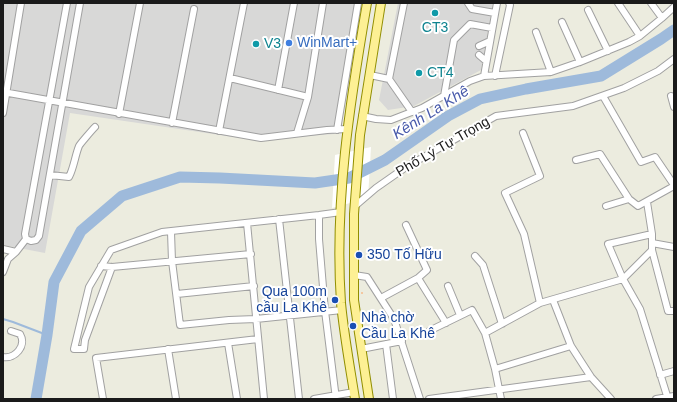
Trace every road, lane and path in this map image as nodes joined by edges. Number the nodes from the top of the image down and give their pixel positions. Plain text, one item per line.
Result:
1 (21, 3) edge
2 (66, 3) edge
3 (80, 3) edge
4 (140, 3) edge
5 (162, 3) edge
6 (171, 3) edge
7 (244, 3) edge
8 (294, 3) edge
9 (323, 3) edge
10 (358, 3) edge
11 (366, 3) edge
12 (381, 3) edge
13 (404, 3) edge
14 (468, 3) edge
15 (497, 3) edge
16 (618, 3) edge
17 (650, 3) edge
18 (510, 4) edge
19 (674, 6) edge
20 (194, 9) dead end
21 (588, 10) dead end
22 (495, 13) junction
23 (662, 18) junction
24 (562, 22) dead end
25 (492, 28) junction
26 (536, 32) dead end
27 (640, 36) junction
28 (490, 41) junction
29 (479, 46) dead end
30 (608, 51) junction
31 (479, 55) dead end
32 (674, 59) edge
33 (486, 61) junction
34 (580, 62) junction
35 (551, 72) junction
36 (370, 75) junction
37 (484, 76) junction
38 (495, 76) junction
39 (230, 78) junction
40 (389, 79) junction
41 (278, 90) junction
42 (5, 93) edge
43 (444, 96) junction
44 (603, 96) junction
45 (671, 96) dead end
46 (308, 97) junction
47 (49, 101) junction
48 (62, 103) junction
49 (674, 107) edge
50 (412, 112) junction
51 (3, 113) edge
52 (119, 114) junction
53 (362, 116) junction
54 (172, 123) junction
55 (95, 127) dead end
56 (347, 129) junction
57 (336, 130) junction
58 (219, 131) junction
59 (523, 133) dead end
60 (297, 134) junction
61 (576, 160) dead end
62 (50, 175) junction
63 (674, 186) edge
64 (629, 199) junction
65 (647, 202) junction
66 (355, 206) junction
67 (606, 206) dead end
68 (340, 212) junction
69 (319, 215) junction
70 (279, 219) junction
71 (248, 223) junction
72 (406, 226) dead end
73 (171, 232) junction
74 (652, 234) junction
75 (26, 239) junction
76 (652, 243) junction
77 (674, 247) edge
78 (3, 249) edge
79 (652, 250) junction
80 (16, 252) junction
81 (250, 254) junction
82 (475, 256) dead end
83 (5, 259) edge
84 (172, 261) junction
85 (101, 266) junction
86 (112, 267) junction
87 (3, 272) edge
88 (354, 275) junction
89 (418, 278) junction
90 (623, 279) junction
91 (254, 286) junction
92 (448, 286) dead end
93 (362, 288) dead end
94 (177, 294) junction
95 (364, 294) dead end
96 (381, 298) junction
97 (553, 300) junction
98 (540, 304) junction
99 (342, 310) junction
100 (325, 311) junction
101 (674, 311) edge
102 (290, 315) junction
103 (460, 315) junction
104 (256, 319) junction
105 (446, 322) junction
106 (502, 324) junction
107 (11, 331) dead end
108 (429, 331) dead end
109 (485, 333) junction
110 (258, 339) junction
111 (402, 341) junction
112 (228, 343) junction
113 (386, 344) junction
114 (571, 346) junction
115 (168, 349) junction
116 (361, 349) junction
117 (3, 357) edge
118 (495, 369) junction
119 (674, 371) edge
120 (660, 375) junction
121 (591, 377) junction
122 (499, 389) junction
123 (354, 395) edge
124 (674, 396) edge
125 (336, 397) edge
126 (667, 398) edge
127 (103, 399) edge
128 (176, 399) edge
129 (236, 399) edge
130 (264, 399) edge
131 (299, 399) edge
132 (314, 399) edge
133 (370, 399) edge
134 (393, 399) edge
135 (420, 399) edge
136 (429, 399) edge
137 (501, 399) edge
138 (610, 399) edge
139 (656, 399) edge

1 - 42 street
2 - 47 street
3 - 48 street
4 - 52 street
5 - 6 path
7 - 39 street
8 - 41 street
9 - 46 street
10 - 57 street
11 - 56 main road
12 - 36 main road
13 - 40 street
14 - 22 street
15 - 22 street
16 - 27 street
17 - 23 street
18 - 38 street
19 - 23 street
20 - 54 street
21 - 30 street
22 - 25 street
23 - 27 street
24 - 34 street
25 - 28 street
25 - 43 street
26 - 35 street
27 - 30 street
28 - 29 street
28 - 33 street
30 - 34 street
31 - 33 street
32 - 44 street, Phố Lý Tự Trọng
33 - 37 street
34 - 35 street
35 - 38 street
36 - 40 street
36 - 53 main road
37 - 38 street
37 - 43 street
39 - 41 street
39 - 58 street
40 - 50 street
41 - 46 street
42 - 47 street
42 - 51 street
43 - 50 street
44 - 63 street
44 - 66 street, Phố Lý Tự Trọng
45 - 49 street
46 - 60 street
47 - 48 street
47 - 75 street
48 - 52 street
48 - 62 street
50 - 53 street
52 - 54 street
53 - 66 main road
54 - 58 street
55 - 62 street
56 - 57 street
56 - 68 main road
57 - 60 street
58 - 60 street
59 - 98 street
61 - 64 street
62 - 75 street
63 - 65 street
64 - 65 street
64 - 67 street
65 - 74 street
66 - 88 main road
68 - 69 street
68 - 99 main road
69 - 70 street
69 - 100 street
70 - 71 street
70 - 102 street
71 - 73 street
71 - 81 street
72 - 89 street
73 - 84 street
73 - 85 street
74 - 76 street
74 - 90 street
75 - 80 street
76 - 77 street
76 - 79 street
78 - 80 street
79 - 90 street
79 - 101 street
80 - 83 street
81 - 84 street
81 - 91 street
82 - 106 street
83 - 87 street
84 - 86 street
84 - 94 street
85 - 86 street
85 - 86 street
88 - 96 street
88 - 116 main road
89 - 96 street
89 - 105 street
90 - 97 street
90 - 120 street
91 - 94 street
91 - 104 street
92 - 103 street
93 - 95 path
94 - 104 street
96 - 111 street
97 - 98 street
97 - 114 street
98 - 106 street
99 - 100 street
99 - 123 main road
100 - 102 street
100 - 125 street
102 - 104 street
102 - 131 street
103 - 105 street
103 - 109 street
104 - 110 street
105 - 108 street
106 - 109 street
107 - 117 street
109 - 118 street
110 - 112 street
110 - 130 street
111 - 113 street
111 - 135 street
112 - 115 street
112 - 129 street
113 - 116 street
113 - 134 street
114 - 118 street
114 - 121 street
115 - 127 street
115 - 128 street
116 - 133 main road
118 - 122 street
119 - 120 street
120 - 126 street
121 - 122 street
121 - 138 street
122 - 136 street
122 - 137 street
123 - 125 street
124 - 126 street
125 - 132 street
126 - 139 street

